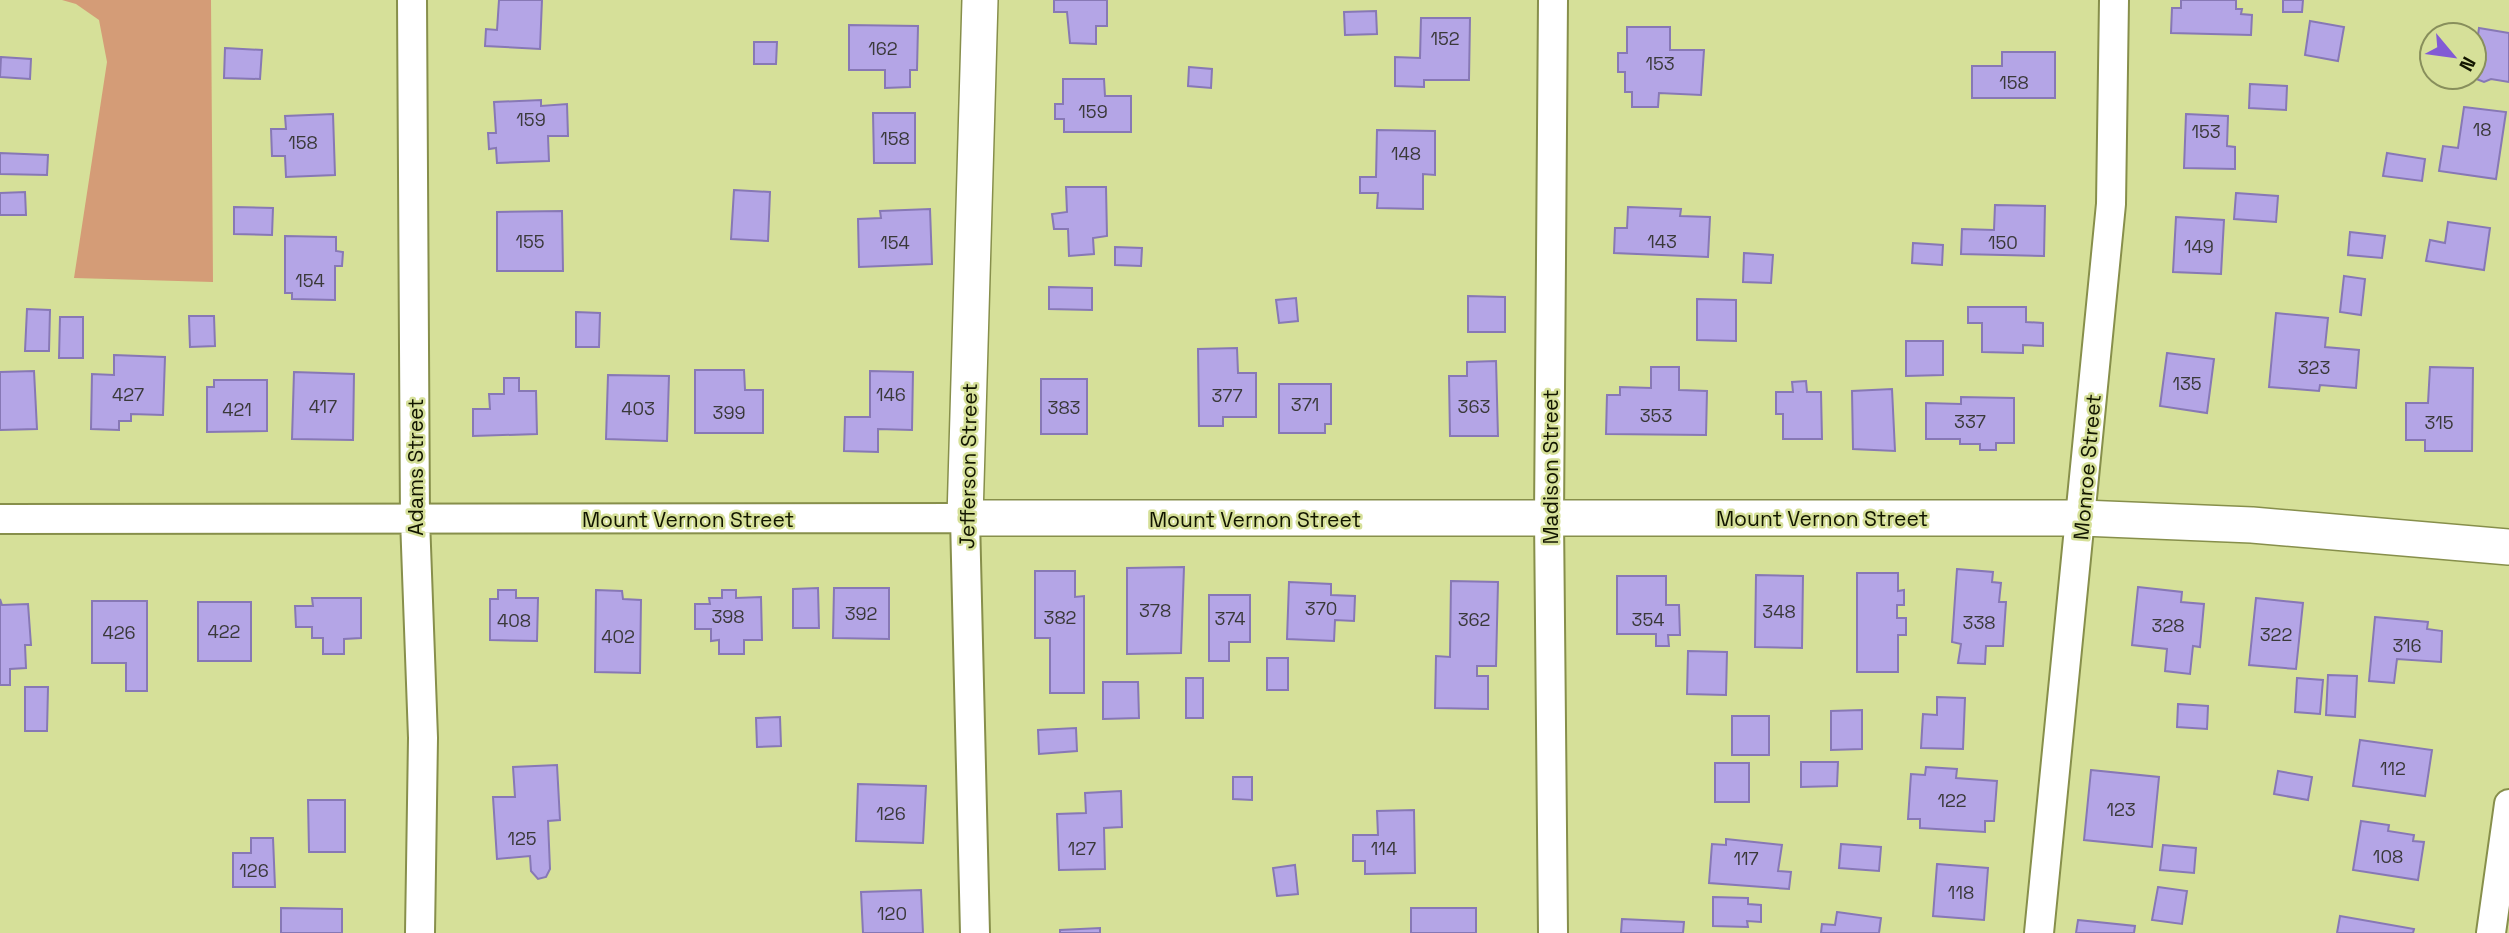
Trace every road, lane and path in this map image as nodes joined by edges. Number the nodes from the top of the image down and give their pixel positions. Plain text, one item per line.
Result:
1 (412, 0) edge
2 (980, 0) edge
3 (1553, 0) edge
4 (2114, 0) edge
5 (1549, 517) junction
6 (965, 518) junction
7 (0, 519) edge
8 (415, 519) junction
9 (2082, 519) junction
10 (2509, 547) edge
11 (2509, 804) edge
12 (420, 933) edge
13 (975, 933) edge
14 (1553, 933) edge
15 (2039, 933) edge
16 (2491, 933) edge

1 - 8 street, Adams Street
2 - 6 street, Jefferson Street
3 - 5 street, Madison Street
4 - 9 street, Monroe Street
5 - 6 street, Mount Vernon Street
5 - 9 street, Mount Vernon Street
5 - 14 street, Madison Street
6 - 8 street, Mount Vernon Street
6 - 13 street, Jefferson Street
7 - 8 street, Mount Vernon Street
8 - 12 street, Adams Street
9 - 10 street, Mount Vernon Street
9 - 15 street, Monroe Street
11 - 16 street

